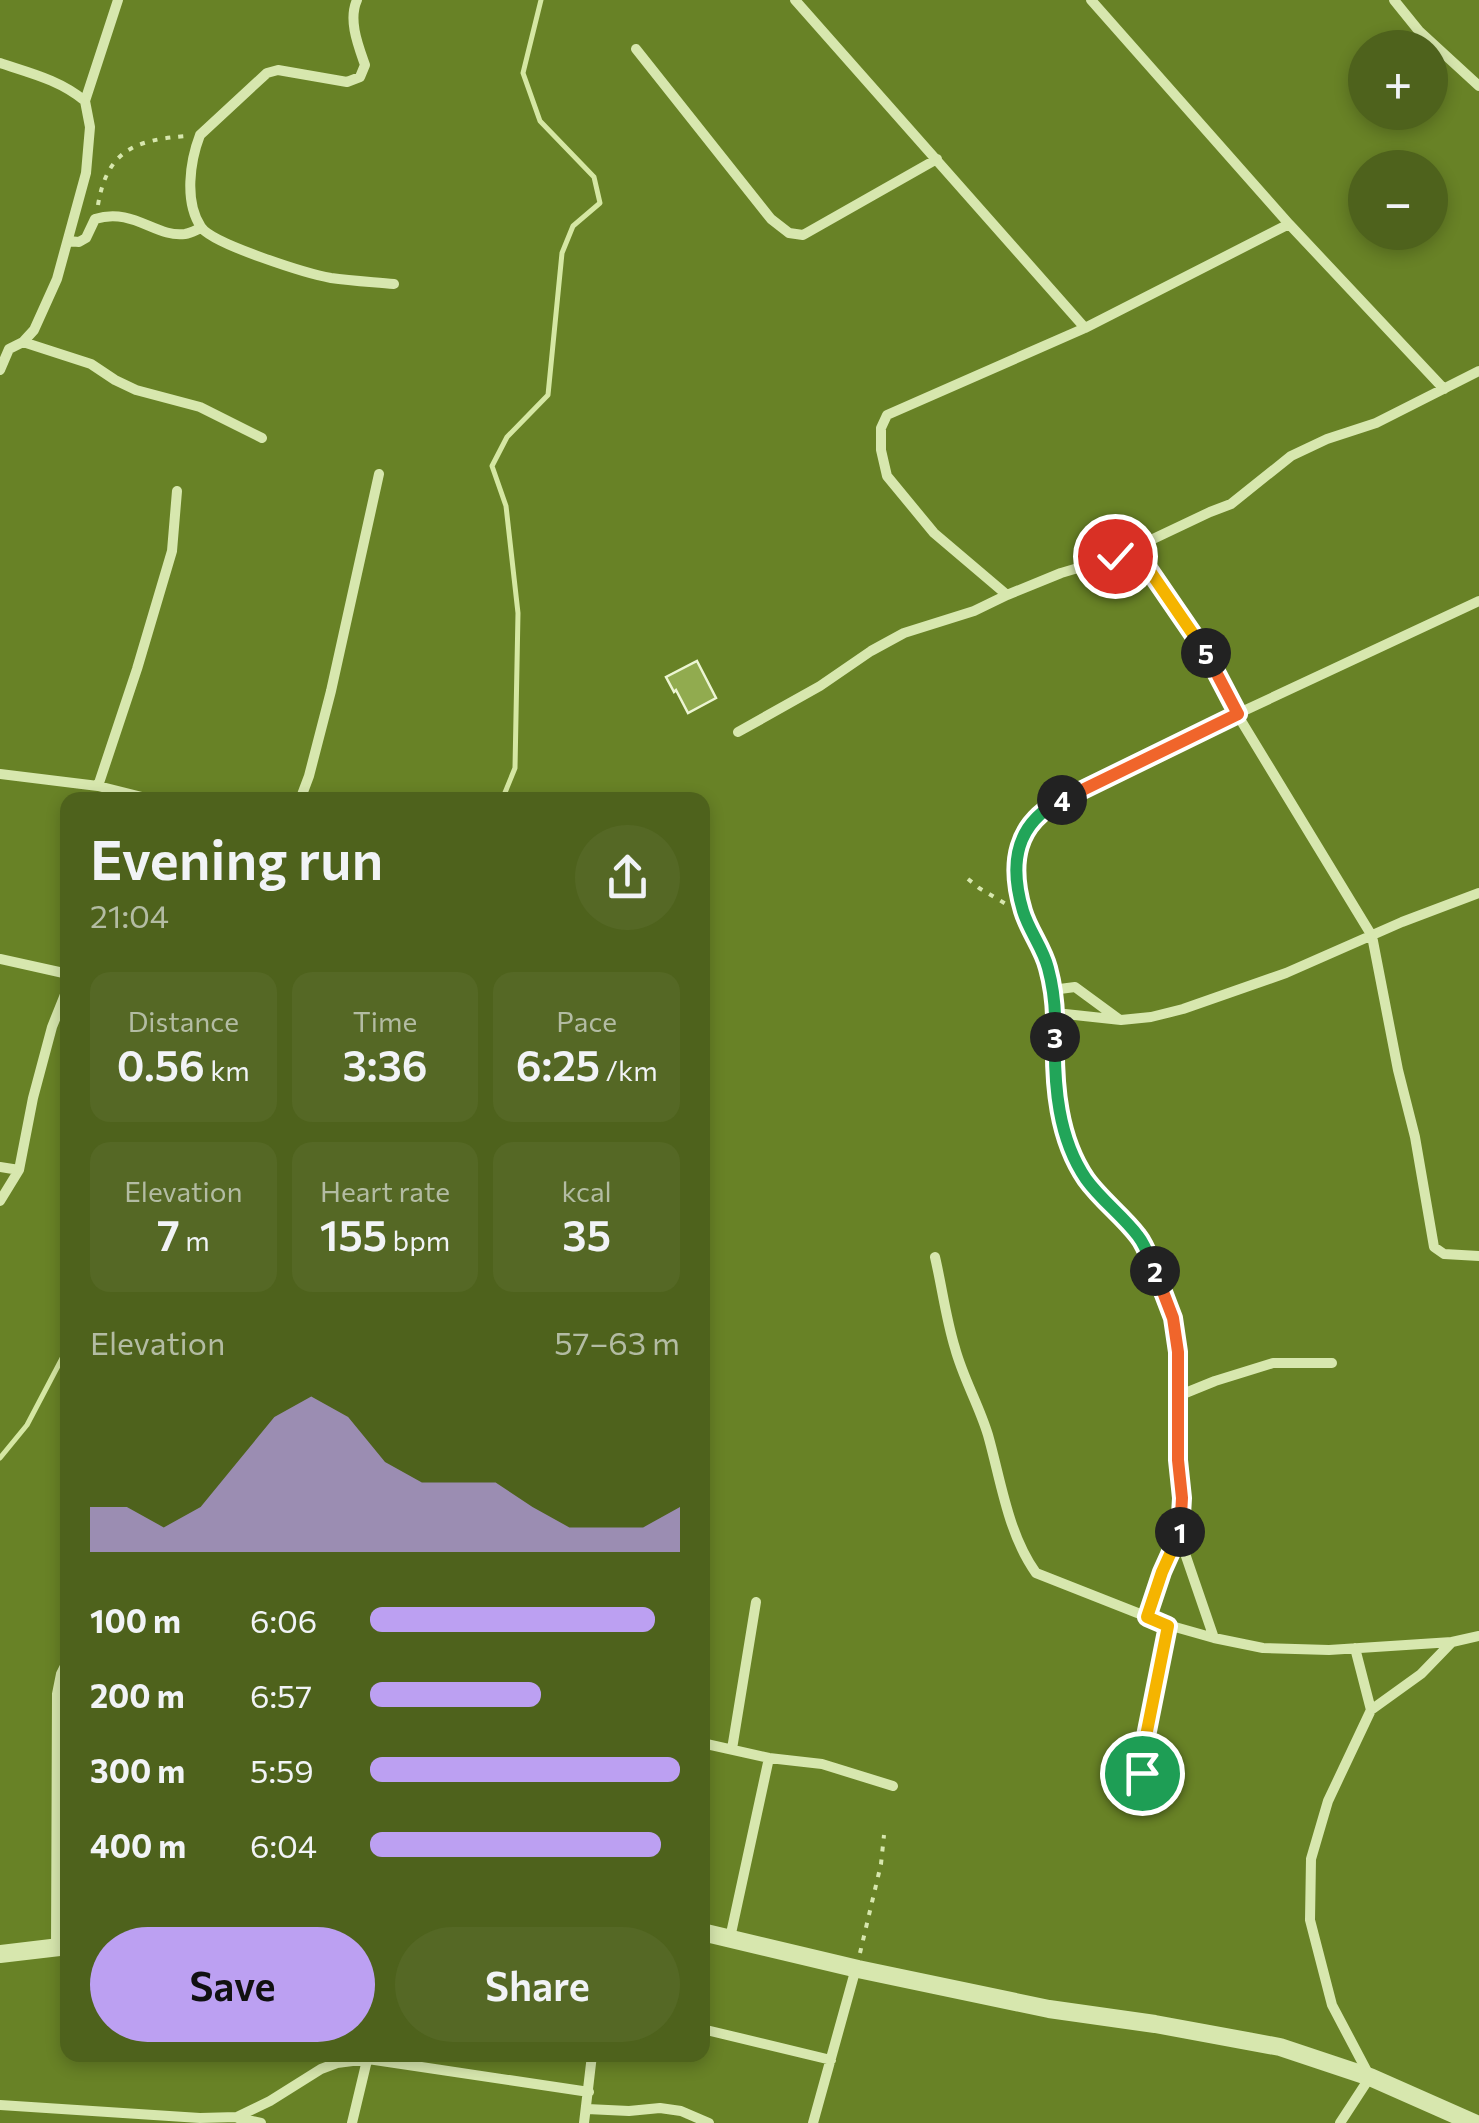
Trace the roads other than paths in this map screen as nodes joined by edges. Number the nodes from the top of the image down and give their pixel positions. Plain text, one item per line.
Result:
1 (118, 0) edge
2 (357, 0) edge
3 (1091, 0) edge
4 (1394, 0) edge
5 (802, 2) edge
6 (636, 49) dead end
7 (0, 63) edge
8 (1479, 86) edge
9 (85, 101) junction
10 (938, 159) junction
11 (1289, 224) junction
12 (201, 228) junction
13 (68, 241) junction
14 (394, 284) dead end
15 (1085, 328) junction
16 (23, 342) junction
17 (4, 347) edge
18 (0, 370) edge
19 (1479, 371) edge
20 (1444, 389) junction
21 (262, 438) dead end
22 (379, 474) dead end
23 (177, 492) dead end
24 (1134, 548) junction
25 (1007, 594) junction
26 (1479, 601) edge
27 (1238, 714) junction
28 (738, 732) dead end
29 (0, 774) edge
30 (98, 786) junction
31 (122, 792) edge
32 (303, 792) edge
33 (1479, 893) edge
34 (1372, 936) junction
35 (0, 959) edge
36 (60, 972) edge
37 (1052, 990) junction
38 (60, 1007) edge
39 (1056, 1013) junction
40 (1121, 1020) junction
41 (0, 1167) edge
42 (19, 1170) junction
43 (0, 1201) edge
44 (1479, 1256) edge
45 (935, 1257) dead end
46 (1332, 1362) dead end
47 (1178, 1396) junction
48 (1180, 1536) junction
49 (756, 1602) dead end
50 (1147, 1617) junction
51 (1168, 1626) junction
52 (1479, 1636) edge
53 (1214, 1638) junction
54 (1452, 1642) junction
55 (1355, 1648) junction
56 (60, 1679) edge
57 (1371, 1710) junction
58 (710, 1744) edge
59 (732, 1748) junction
60 (769, 1758) junction
61 (892, 1786) dead end
62 (1148, 1794) dead end
63 (60, 1846) edge
64 (710, 1934) edge
65 (730, 1938) junction
66 (60, 1947) edge
67 (0, 1954) edge
68 (856, 1967) junction
69 (710, 2031) edge
70 (831, 2060) junction
71 (343, 2062) edge
72 (367, 2062) edge
73 (400, 2062) edge
74 (591, 2062) edge
75 (1370, 2077) junction
76 (589, 2092) junction
77 (0, 2105) edge
78 (588, 2109) junction
79 (237, 2118) junction
80 (261, 2123) edge
81 (352, 2123) edge
82 (584, 2123) edge
83 (709, 2123) edge
84 (812, 2123) edge
85 (1340, 2123) edge
86 (1474, 2123) edge

1 - 9 street
2 - 12 street
3 - 11 street
4 - 8 street
5 - 10 street
6 - 10 street
7 - 9 street
9 - 13 street
10 - 15 street
11 - 15 street
11 - 20 street
12 - 13 street
12 - 14 street
13 - 16 street
15 - 25 street
16 - 17 street
16 - 21 street
17 - 18 street
19 - 20 street
20 - 24 street
22 - 32 street
23 - 30 street
24 - 25 street
24 - 27 street
25 - 28 street
26 - 27 street
27 - 34 street
27 - 37 street
29 - 30 street
30 - 31 street
33 - 34 street
34 - 40 street
34 - 44 street
35 - 36 street
37 - 39 street
37 - 40 street
38 - 42 street
39 - 40 street
39 - 47 street
41 - 42 street
42 - 43 street
45 - 50 street
46 - 47 street
47 - 48 street
48 - 50 street
48 - 53 street
49 - 59 street
50 - 51 street
51 - 53 street
51 - 62 street
52 - 54 street
53 - 55 street
54 - 55 street
54 - 57 street
55 - 57 street
56 - 63 street
57 - 75 street
58 - 59 street
59 - 60 street
60 - 61 street
60 - 65 street
64 - 65 street
65 - 68 street
66 - 67 street
68 - 70 street
68 - 75 street
69 - 70 street
70 - 84 street
71 - 79 street
72 - 81 street
73 - 76 street
74 - 76 street
75 - 85 street
75 - 86 street
76 - 78 street
77 - 79 street
78 - 82 street
78 - 83 street
79 - 80 street

